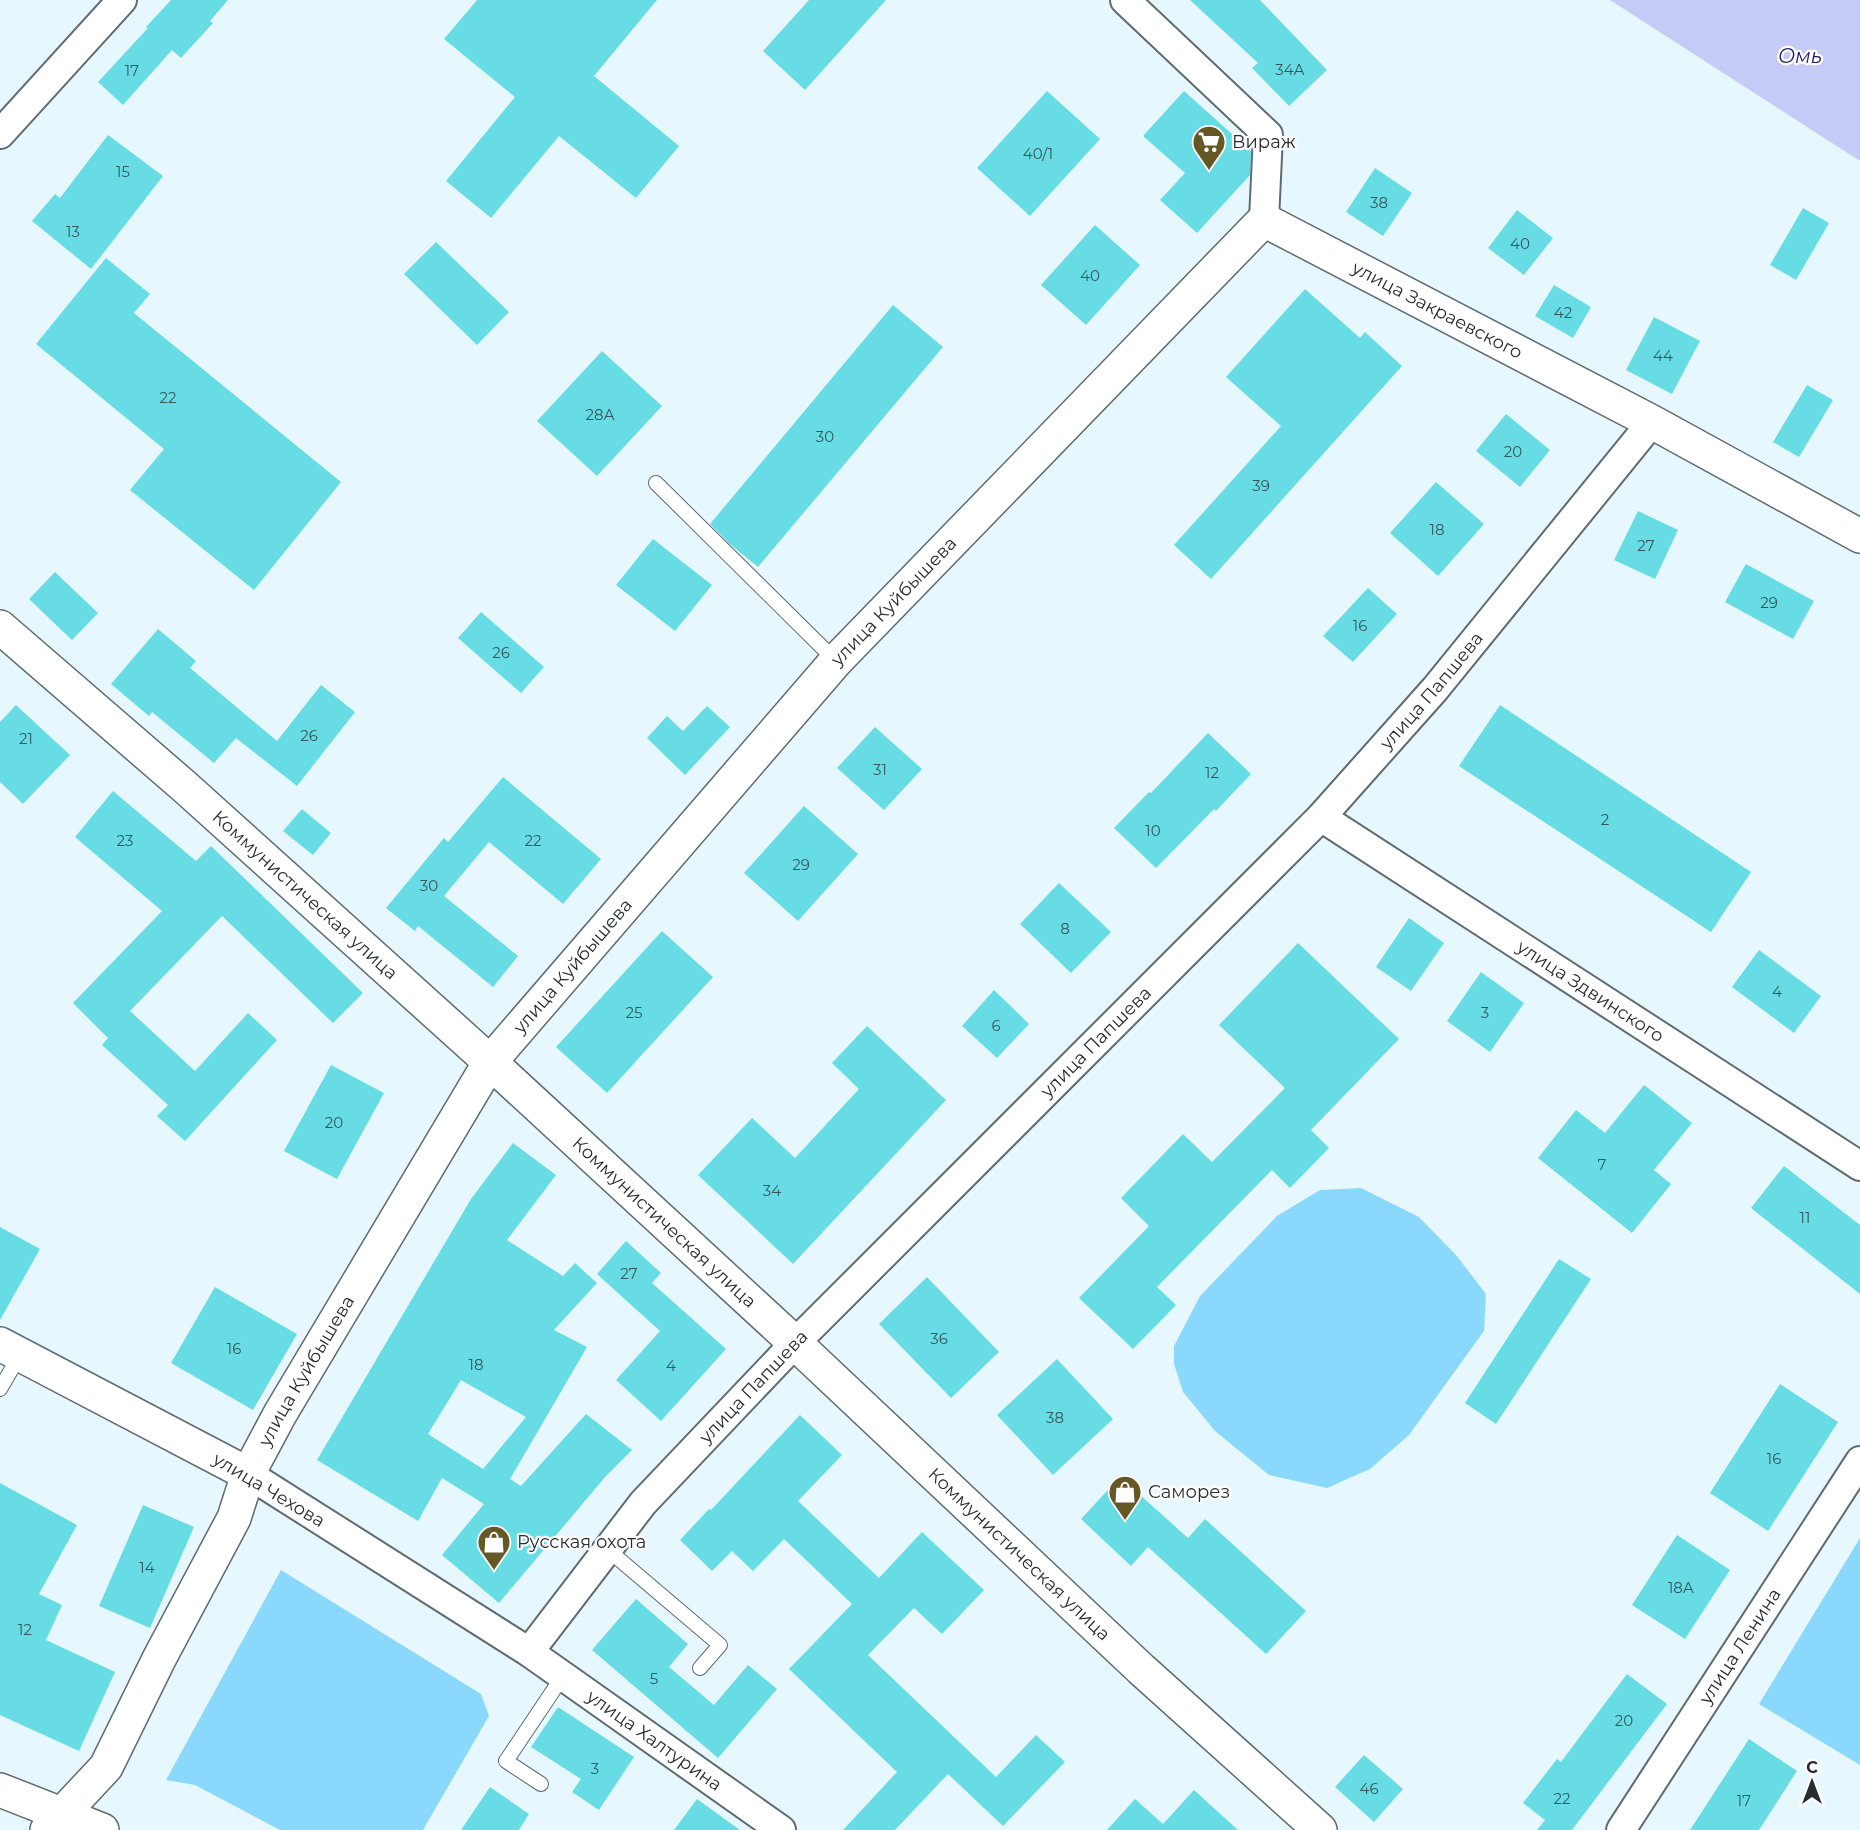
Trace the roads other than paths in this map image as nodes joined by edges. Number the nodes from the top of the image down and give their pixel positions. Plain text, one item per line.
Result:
1 (122, 0) edge
2 (1125, 0) edge
3 (0, 134) edge
4 (1264, 220) junction
5 (1652, 422) junction
6 (656, 483) dead end
7 (1860, 536) edge
8 (0, 627) edge
9 (836, 661) junction
10 (1322, 817) junction
11 (490, 1062) junction
12 (1860, 1166) edge
13 (795, 1343) junction
14 (10, 1349) edge
15 (0, 1389) edge
16 (1860, 1461) edge
17 (248, 1474) junction
18 (607, 1549) junction
19 (529, 1652) junction
20 (700, 1668) dead end
21 (563, 1676) junction
22 (541, 1784) dead end
23 (0, 1790) edge
24 (54, 1822) edge
25 (102, 1830) edge
26 (781, 1830) edge
27 (1320, 1830) edge
28 (1621, 1830) edge

1 - 3 street
2 - 4 street
4 - 5 street, улица Закраевского
4 - 9 street, улица Куйбышева
5 - 7 street, улица Закраевского
5 - 10 street, улица Папшева
6 - 9 lane
8 - 11 street, Коммунистическая улица
9 - 11 street, улица Куйбышева
10 - 12 street, улица Здвинского
10 - 13 street, улица Папшева
11 - 13 street, Коммунистическая улица
11 - 17 street, улица Куйбышева
13 - 18 street, улица Папшева
13 - 27 street, Коммунистическая улица
14 - 15 lane
14 - 17 street, улица Чехова
16 - 28 street, улица Ленина
17 - 19 street, улица Чехова
17 - 24 street, улица Куйбышева
18 - 19 street, улица Папшева
18 - 20 lane
19 - 21 street, улица Халтурина
21 - 22 lane
21 - 26 street, улица Халтурина
23 - 24 street
24 - 25 street

